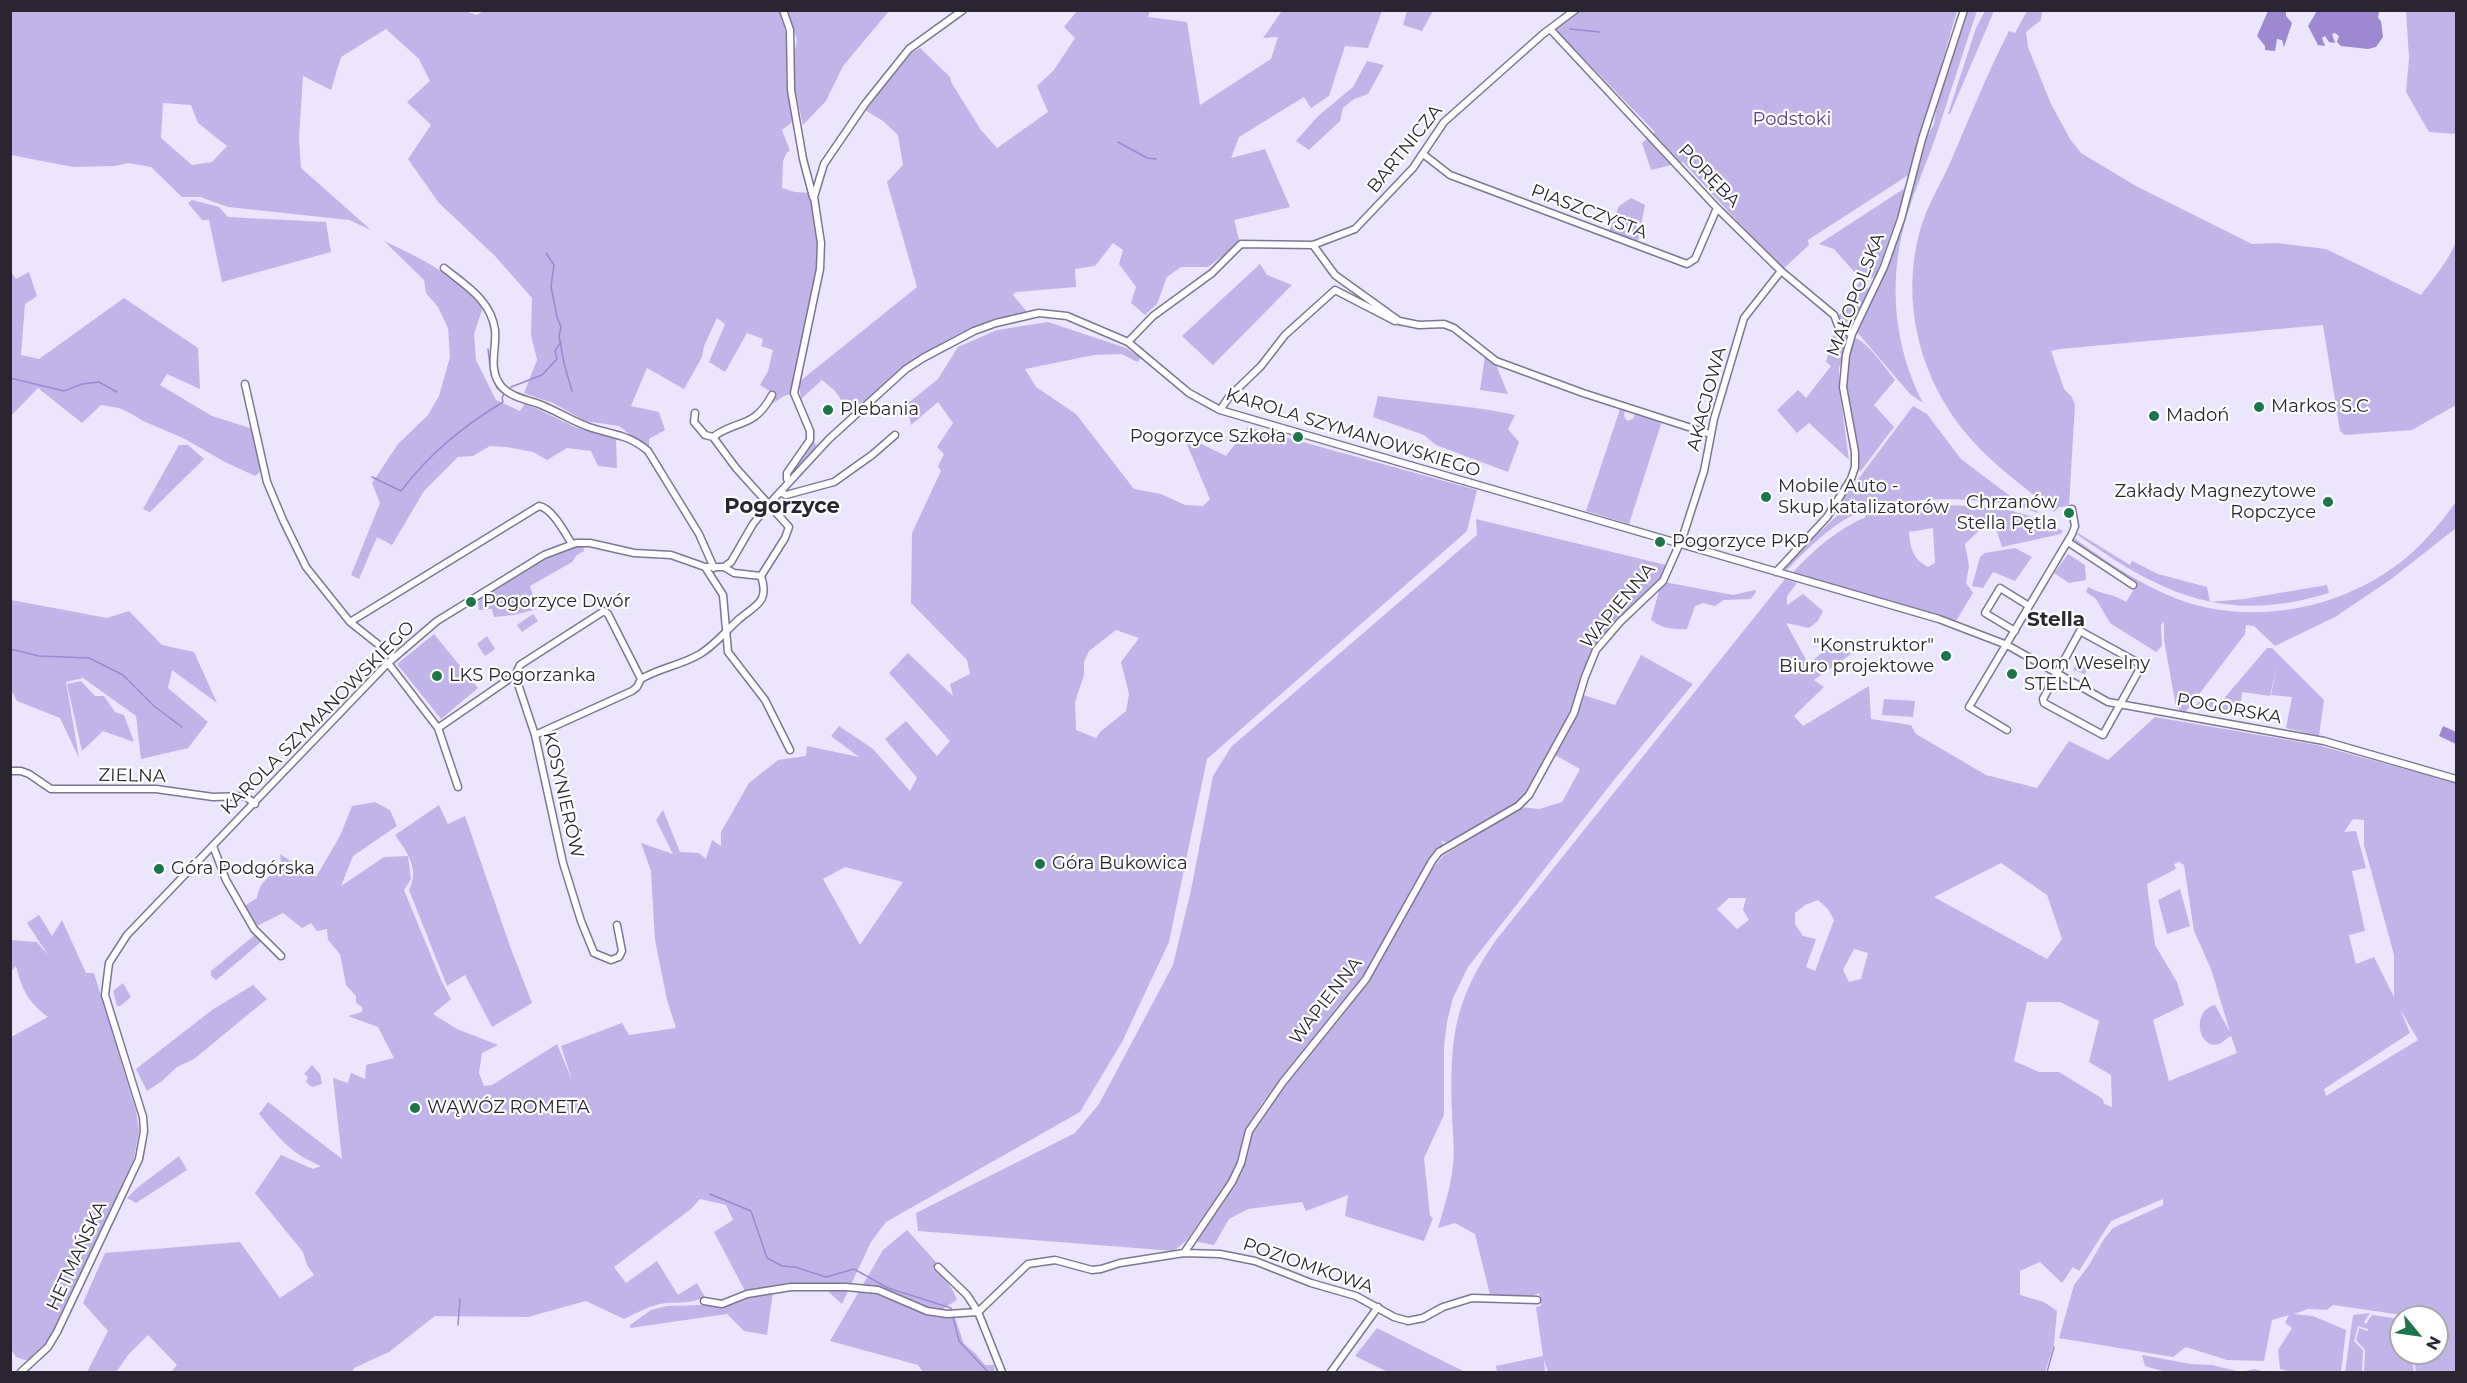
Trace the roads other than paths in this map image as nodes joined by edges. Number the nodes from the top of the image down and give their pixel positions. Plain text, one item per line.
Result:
1 (783, 10) edge
2 (963, 10) edge
3 (1575, 10) edge
4 (1964, 10) edge
5 (1550, 29) junction
6 (1423, 154) junction
7 (814, 197) junction
8 (1717, 208) junction
9 (1313, 245) junction
10 (444, 268) dead end
11 (1781, 271) junction
12 (1399, 321) junction
13 (1852, 334) junction
14 (1128, 342) junction
15 (244, 384) dead end
16 (772, 395) dead end
17 (1220, 410) junction
18 (695, 412) dead end
19 (1710, 434) junction
20 (895, 435) dead end
21 (713, 436) junction
22 (790, 480) junction
23 (780, 492) junction
24 (769, 504) junction
25 (2072, 508) dead end
26 (2068, 542) junction
27 (572, 543) junction
28 (1679, 544) junction
29 (705, 567) junction
30 (724, 567) junction
31 (714, 568) junction
32 (1776, 572) junction
33 (761, 576) junction
34 (2133, 585) dead end
35 (2029, 606) junction
36 (1939, 619) joint
37 (350, 622) junction
38 (2015, 631) junction
39 (726, 632) junction
40 (2007, 645) junction
41 (394, 657) junction
42 (388, 663) junction
43 (2056, 673) junction
44 (515, 675) junction
45 (641, 680) junction
46 (2120, 705) junction
47 (438, 728) junction
48 (2007, 730) dead end
49 (535, 735) junction
50 (790, 750) dead end
51 (10, 771) edge
52 (2457, 778) edge
53 (458, 787) dead end
54 (255, 804) junction
55 (213, 846) junction
56 (617, 926) dead end
57 (281, 956) dead end
58 (143, 1141) joint
59 (1184, 1253) junction
60 (938, 1267) dead end
61 (1537, 1300) dead end
62 (704, 1301) dead end
63 (1378, 1307) junction
64 (978, 1312) junction
65 (21, 1372) edge
66 (1002, 1372) edge
67 (1331, 1372) edge

1 - 7 street
2 - 7 street
3 - 5 street, BARTNICZA
4 - 13 street, MAŁOPOLSKA
5 - 6 street, BARTNICZA
5 - 8 street, PORĘBA
6 - 8 street, PIASZCZYSTA
6 - 9 street, BARTNICZA
7 - 22 street
8 - 11 street, PORĘBA
9 - 12 street
9 - 14 street, BARTNICZA
10 - 31 street
11 - 13 street, PORĘBA
11 - 19 street, AKACJOWA
12 - 17 street
12 - 19 street
13 - 32 street, MAŁOPOLSKA
14 - 17 street, KAROLA SZYMANOWSKIEGO
14 - 22 street, KAROLA SZYMANOWSKIEGO
15 - 37 street
16 - 21 street
17 - 28 street, KAROLA SZYMANOWSKIEGO
18 - 21 street
19 - 28 street, AKACJOWA
20 - 23 street
21 - 24 street
22 - 23 street, KAROLA SZYMANOWSKIEGO
23 - 24 street, KAROLA SZYMANOWSKIEGO
24 - 30 street, KAROLA SZYMANOWSKIEGO
24 - 33 street
25 - 26 street
26 - 34 street
26 - 35 street
27 - 29 street, KAROLA SZYMANOWSKIEGO
27 - 37 street
27 - 41 street, KAROLA SZYMANOWSKIEGO
28 - 32 street, KAROLA SZYMANOWSKIEGO
28 - 59 street, WAPIENNA
29 - 31 street, KAROLA SZYMANOWSKIEGO
29 - 39 street
30 - 31 street, KAROLA SZYMANOWSKIEGO
30 - 33 street
32 - 36 street, KAROLA SZYMANOWSKIEGO
33 - 39 street
35 - 38 street
35 - 38 street
36 - 40 street, POGORSKA
37 - 41 street
38 - 40 street
39 - 45 street
39 - 50 street
40 - 43 street, POGORSKA
40 - 48 street
41 - 42 street, KAROLA SZYMANOWSKIEGO
42 - 47 street
42 - 54 street, KAROLA SZYMANOWSKIEGO
43 - 46 street, POGORSKA
43 - 46 street
43 - 46 street
44 - 45 street
44 - 47 street
44 - 49 street, KOSYNIERÓW
45 - 49 street
46 - 52 street, POGORSKA
47 - 53 street
49 - 56 street, KOSYNIERÓW
51 - 54 street, ZIELNA
54 - 55 street, KAROLA SZYMANOWSKIEGO
55 - 57 street
55 - 58 street, KAROLA SZYMANOWSKIEGO
58 - 65 street, HETMAŃSKA
59 - 63 street, POZIOMKOWA
59 - 64 street
60 - 64 street
61 - 63 street, POZIOMKOWA
62 - 64 street
63 - 67 street
64 - 66 street

